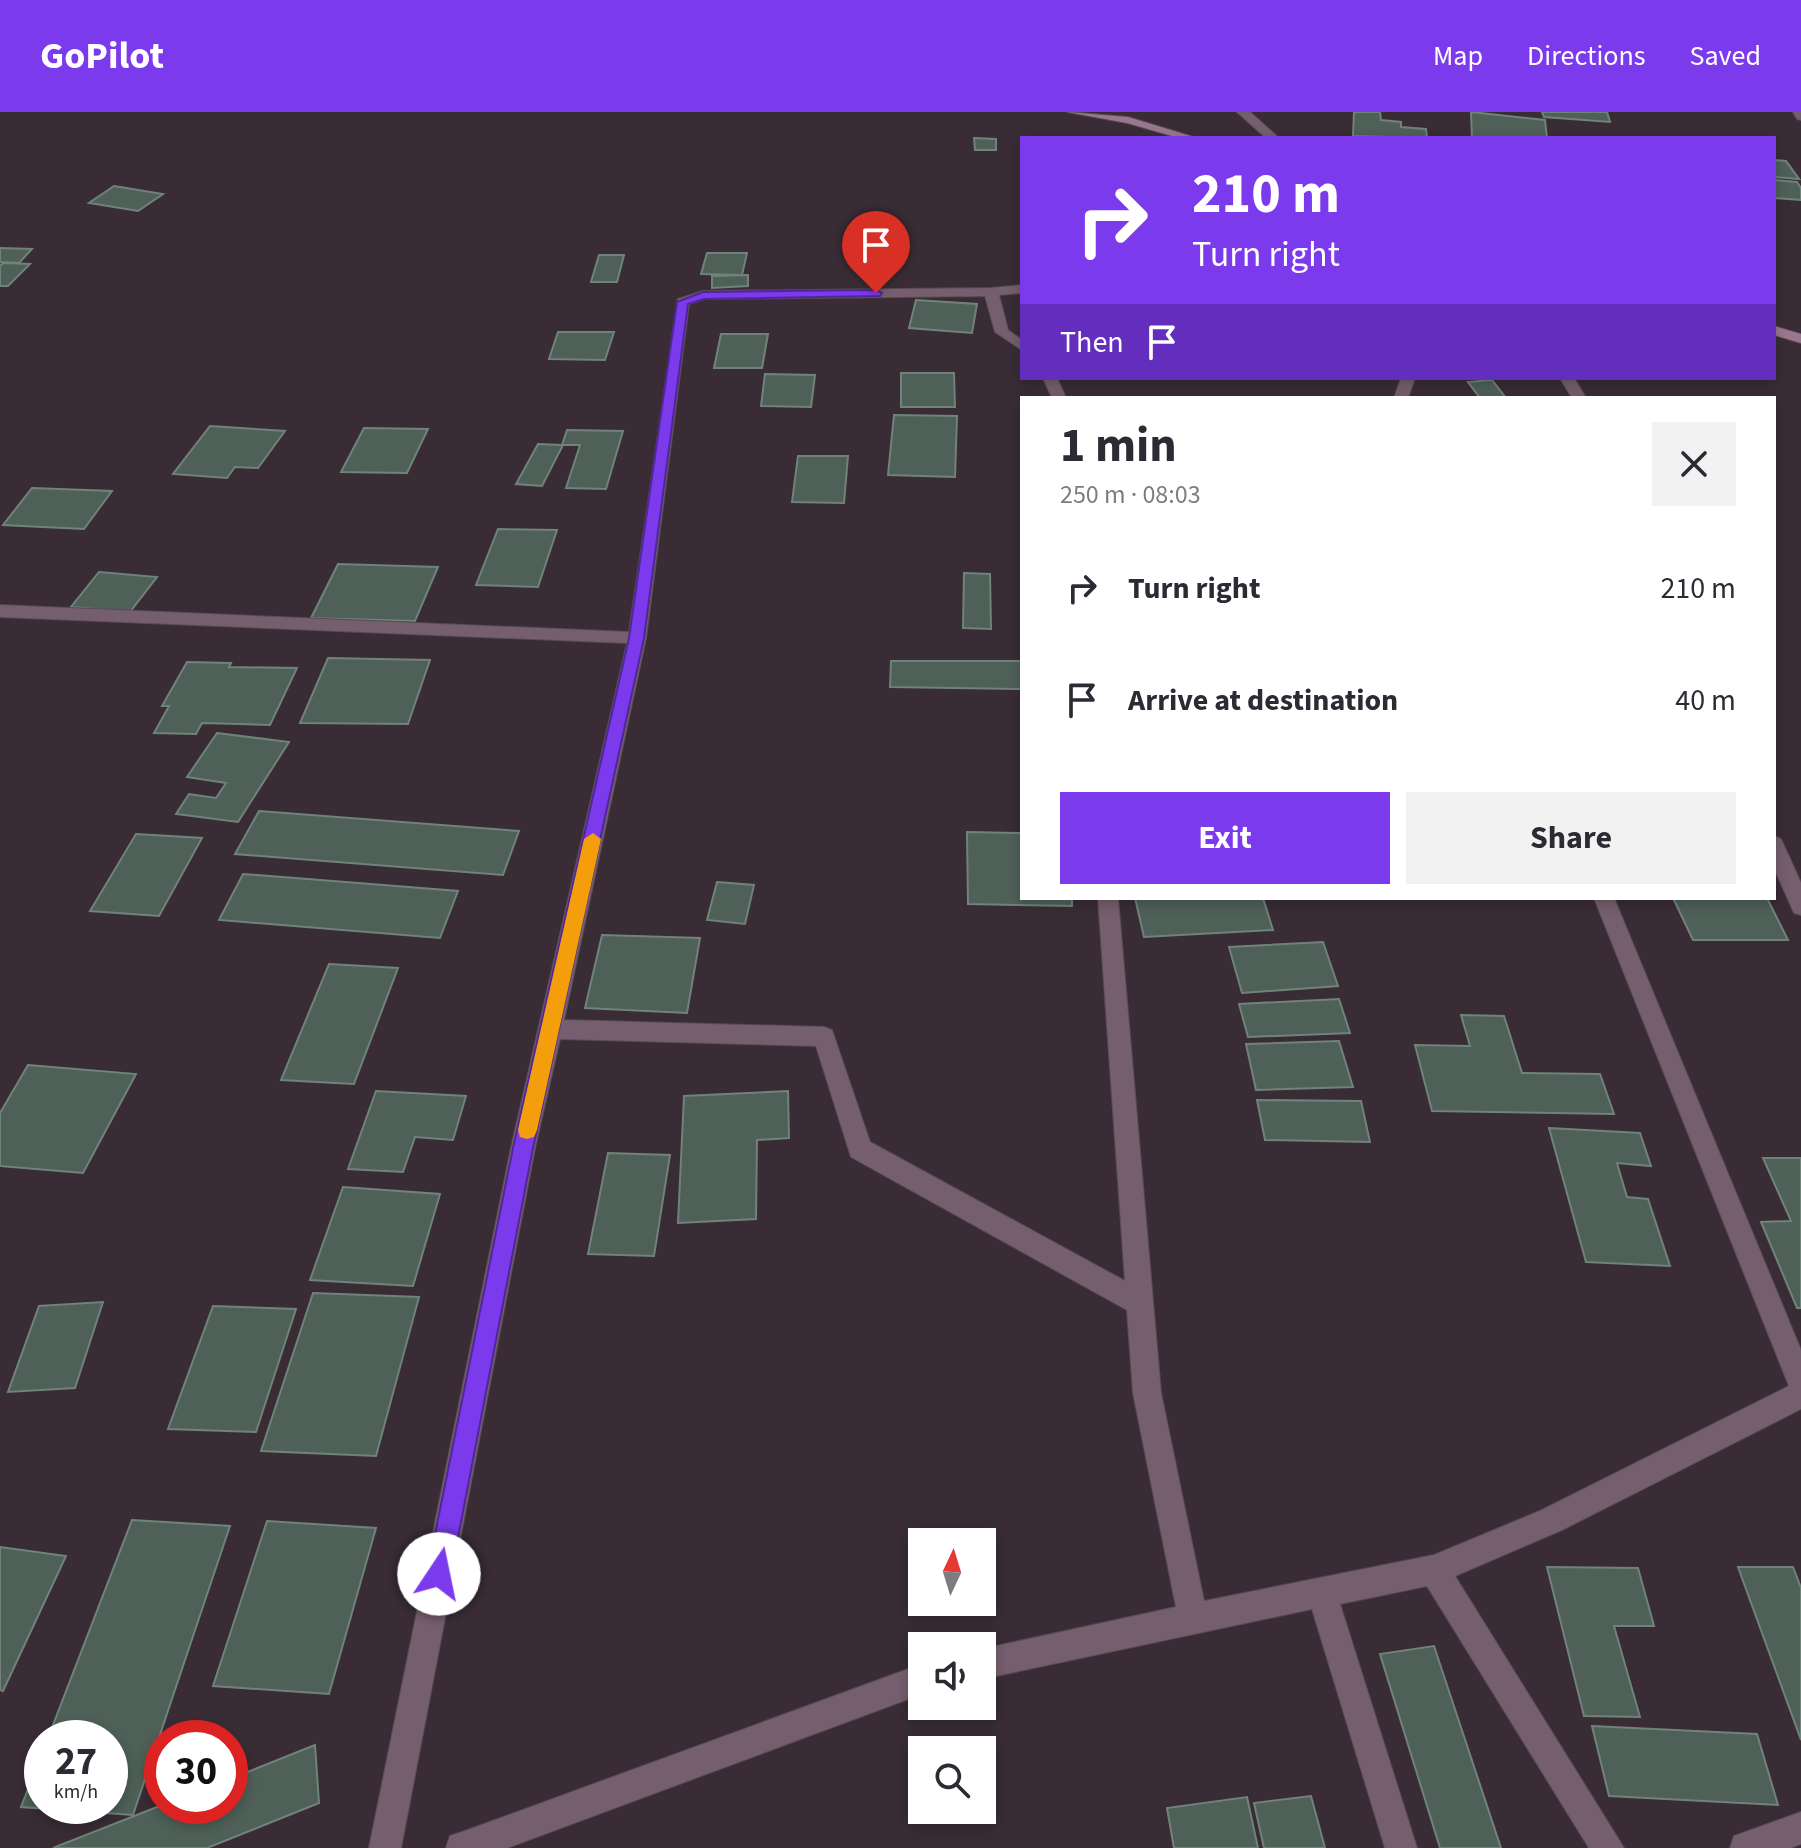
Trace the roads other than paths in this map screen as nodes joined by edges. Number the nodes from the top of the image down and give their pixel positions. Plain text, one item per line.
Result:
1 (1073, 112) edge
2 (1243, 112) edge
3 (1184, 136) edge
4 (1271, 136) edge
5 (1020, 289) edge
6 (991, 292) junction
7 (1776, 331) edge
8 (1801, 339) edge
9 (1020, 345) edge
10 (0, 611) edge
11 (637, 638) junction
12 (1776, 849) edge
13 (1108, 900) edge
14 (1605, 900) edge
15 (1801, 907) edge
16 (551, 1029) junction
17 (1140, 1303) junction
18 (1801, 1383) edge
19 (1801, 1394) edge
20 (1434, 1570) junction
21 (1322, 1593) junction
22 (1193, 1618) junction
23 (996, 1661) edge
24 (908, 1684) edge
25 (1801, 1828) edge
26 (385, 1848) edge
27 (462, 1848) edge
28 (1401, 1848) edge
29 (1608, 1848) edge
30 (1746, 1848) edge

1 - 3 main road
2 - 4 street
5 - 6 street
6 - 9 street
6 - 11 street
7 - 8 main road
10 - 11 street
11 - 16 street
12 - 15 street
13 - 17 street
14 - 18 street
16 - 17 street
16 - 26 street
17 - 22 street
19 - 20 street
20 - 21 street
20 - 29 street
21 - 22 street
21 - 28 street
22 - 23 street
24 - 27 street
25 - 30 street

